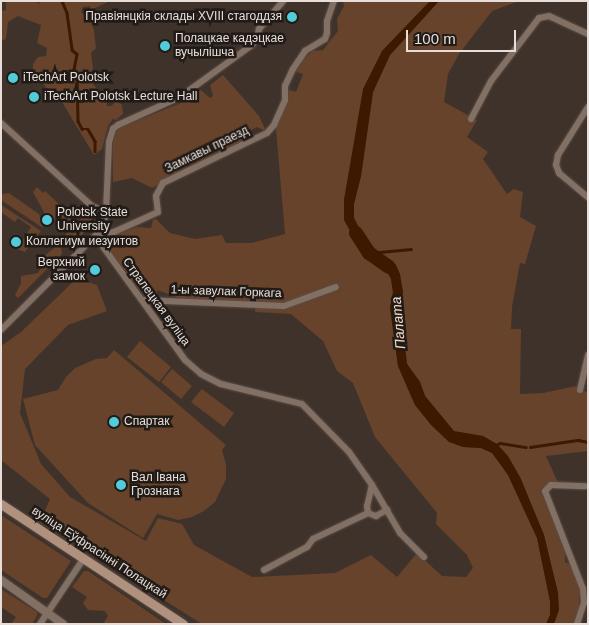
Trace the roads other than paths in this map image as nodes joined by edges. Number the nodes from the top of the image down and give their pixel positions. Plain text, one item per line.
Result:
1 (283, 1) edge
2 (334, 1) edge
3 (588, 34) edge
4 (588, 107) edge
5 (471, 119) dead end
6 (1, 123) edge
7 (588, 197) edge
8 (106, 212) junction
9 (96, 237) junction
10 (336, 287) dead end
11 (142, 300) junction
12 (1, 330) edge
13 (588, 355) edge
14 (580, 390) dead end
15 (372, 485) junction
16 (585, 486) dead end
17 (1, 504) edge
18 (387, 510) junction
19 (368, 512) junction
20 (424, 557) dead end
21 (84, 558) junction
22 (264, 570) dead end
23 (1, 580) edge
24 (586, 602) edge
25 (48, 611) junction
26 (40, 624) edge
27 (63, 624) edge
28 (183, 624) edge
29 (578, 624) edge

1 - 8 street
2 - 9 street, Замкавы праезд
3 - 5 street
4 - 7 street
6 - 8 street
8 - 9 street
9 - 11 street, Стралецкая вуліца
9 - 12 street
10 - 11 street, 1-ы завулак Горкага
11 - 15 street, Стралецкая вуліца
13 - 14 street
15 - 18 street, Стралецкая вуліца
15 - 19 street
16 - 24 street
17 - 21 main road, вуліца Еўфрасінні Полацкай
18 - 19 street
18 - 20 street, Стралецкая вуліца
19 - 22 street
21 - 25 street
21 - 28 main road, вуліца Еўфрасінні Полацкай
23 - 25 street
24 - 29 street
25 - 26 street
25 - 27 street

